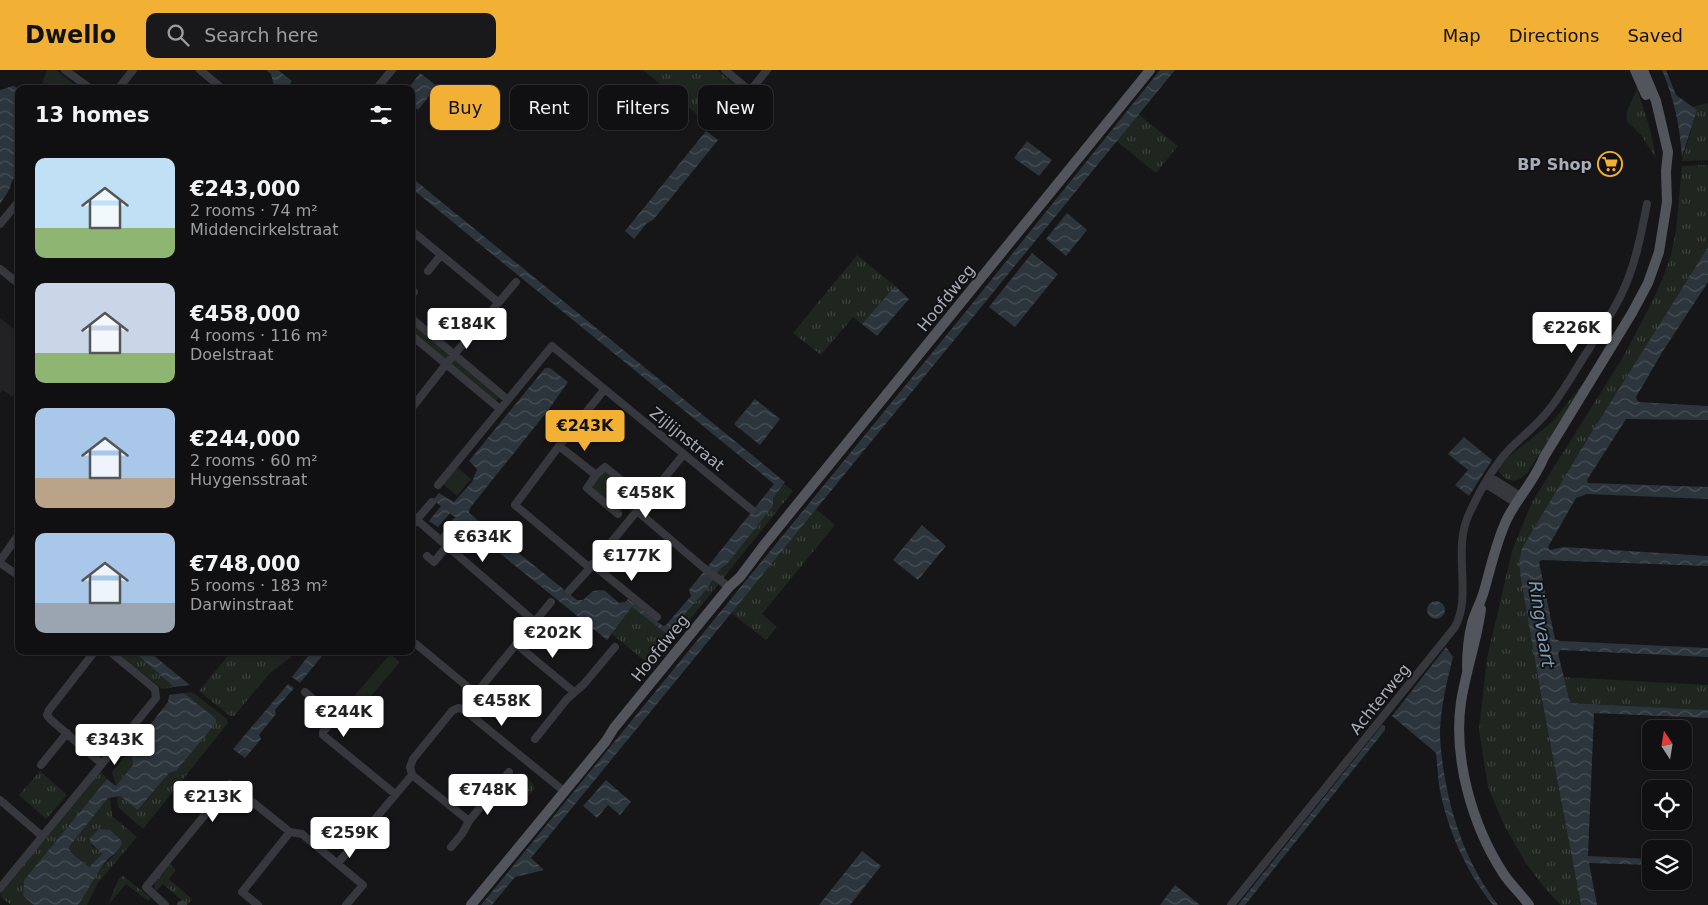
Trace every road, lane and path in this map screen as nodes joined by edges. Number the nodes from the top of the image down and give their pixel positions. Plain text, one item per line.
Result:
1 (65, 70) edge
2 (133, 70) edge
3 (200, 70) edge
4 (392, 70) edge
5 (725, 70) edge
6 (767, 70) edge
7 (1150, 70) edge
8 (1635, 70) edge
9 (1643, 70) edge
10 (86, 85) edge
11 (121, 85) edge
12 (218, 85) edge
13 (379, 85) edge
14 (1666, 171) junction
15 (1647, 204) dead end
16 (15, 206) edge
17 (0, 224) edge
18 (415, 233) edge
19 (441, 255) junction
20 (0, 269) edge
21 (428, 271) dead end
22 (15, 281) edge
23 (516, 282) dead end
24 (498, 302) junction
25 (415, 321) edge
26 (415, 337) edge
27 (455, 355) junction
28 (447, 363) junction
29 (604, 390) junction
30 (508, 400) junction
31 (415, 405) edge
32 (500, 409) junction
33 (559, 446) junction
34 (684, 454) junction
35 (596, 475) junction
36 (1488, 480) junction
37 (438, 485) dead end
38 (636, 492) dead end
39 (1518, 499) junction
40 (432, 502) dead end
41 (752, 510) dead end
42 (637, 511) junction
43 (618, 514) dead end
44 (415, 522) edge
45 (456, 522) dead end
46 (415, 524) edge
47 (15, 540) edge
48 (444, 544) junction
49 (427, 556) dead end
50 (0, 562) edge
51 (591, 566) junction
52 (15, 573) edge
53 (729, 587) junction
54 (569, 592) dead end
55 (551, 602) dead end
56 (657, 617) dead end
57 (535, 622) junction
58 (416, 644) dead end
59 (516, 644) junction
60 (615, 647) dead end
61 (92, 655) edge
62 (114, 655) edge
63 (305, 692) dead end
64 (574, 692) junction
65 (475, 693) junction
66 (462, 709) junction
67 (67, 733) junction
68 (535, 739) dead end
69 (102, 764) junction
70 (41, 765) dead end
71 (509, 772) dead end
72 (412, 775) junction
73 (562, 790) junction
74 (395, 794) junction
75 (0, 800) edge
76 (469, 821) junction
77 (290, 832) junction
78 (42, 836) junction
79 (451, 847) dead end
80 (338, 864) junction
81 (0, 888) edge
82 (163, 904) edge
83 (258, 905) edge
84 (346, 905) edge
85 (471, 905) edge
86 (1231, 905) edge
87 (1529, 905) edge

1 - 10 street
2 - 11 street
3 - 12 street
4 - 13 street
5 - 6 street
7 - 53 main road, Hoofdweg
8 - 14 main road
9 - 14 main road
14 - 39 main road
15 - 36 street, Achterweg
16 - 17 street
18 - 19 street
19 - 21 street
19 - 24 street
20 - 22 street
23 - 24 street
24 - 27 street
25 - 27 street
26 - 28 street
27 - 28 street
27 - 30 street
28 - 31 street
28 - 32 street
29 - 30 street, Zijlijnstraat
29 - 33 street
29 - 34 street, Zijlijnstraat
30 - 32 street
32 - 37 street
33 - 35 street
33 - 51 street
34 - 41 street, Zijlijnstraat
34 - 42 street
35 - 38 street
35 - 43 street
36 - 39 street
36 - 86 street, Achterweg
39 - 87 main road
40 - 44 street
42 - 51 street
42 - 53 street
45 - 48 street
46 - 48 street
47 - 50 street
48 - 49 street
48 - 57 street
50 - 52 street
51 - 54 street
51 - 56 street
53 - 73 main road, Hoofdweg
55 - 57 street
57 - 59 street
58 - 65 street
59 - 64 street
59 - 65 street
60 - 64 street
61 - 67 street
62 - 69 street
63 - 74 street
64 - 68 street
65 - 66 street
66 - 72 street
66 - 73 street
67 - 69 street
67 - 70 street
69 - 78 street
71 - 76 street
72 - 74 street
72 - 76 street
73 - 85 main road, Hoofdweg
74 - 80 street
75 - 78 street
76 - 79 street
77 - 80 street
77 - 82 street
77 - 83 street
78 - 81 street
80 - 84 street

